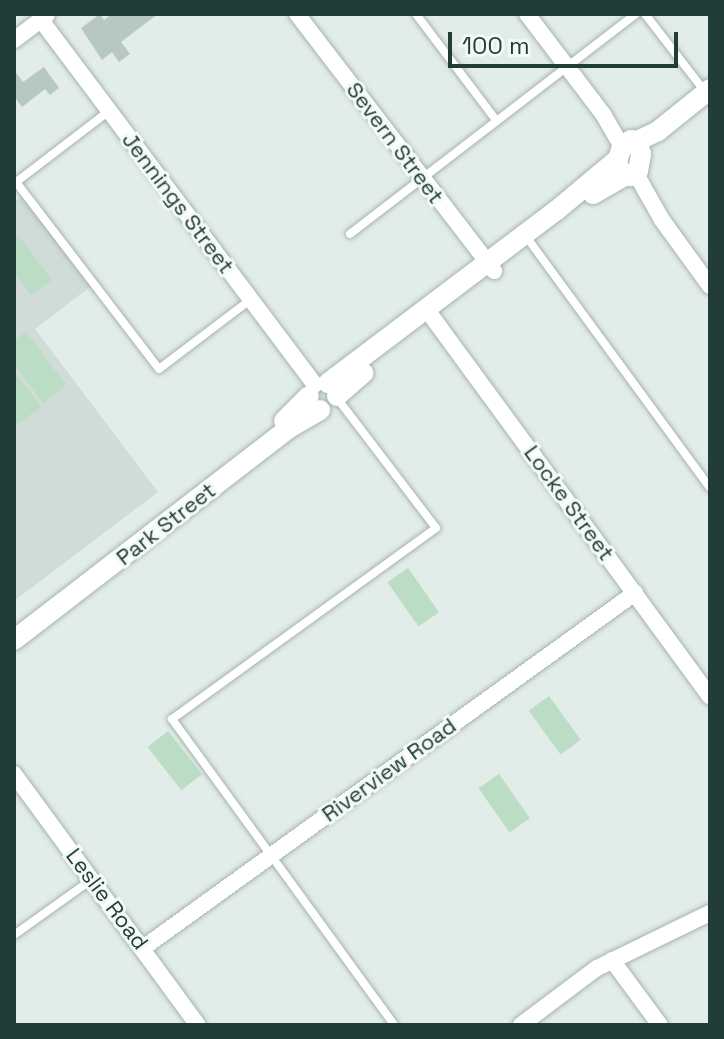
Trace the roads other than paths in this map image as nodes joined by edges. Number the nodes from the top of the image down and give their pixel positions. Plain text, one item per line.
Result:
1 (297, 14) edge
2 (416, 14) edge
3 (527, 14) edge
4 (636, 14) edge
5 (645, 14) edge
6 (45, 17) edge
7 (14, 40) edge
8 (568, 67) junction
9 (709, 96) edge
10 (109, 111) junction
11 (496, 120) junction
12 (629, 159) junction
13 (422, 179) junction
14 (350, 234) dead end
15 (528, 239) junction
16 (491, 267) junction
17 (710, 286) edge
18 (250, 300) junction
19 (430, 314) junction
20 (324, 395) junction
21 (710, 488) edge
22 (635, 593) junction
23 (14, 628) edge
24 (14, 640) edge
25 (710, 697) edge
26 (14, 774) edge
27 (270, 855) junction
28 (92, 879) junction
29 (710, 913) edge
30 (14, 935) edge
31 (143, 948) junction
32 (612, 960) junction
33 (198, 1025) edge
34 (394, 1025) edge
35 (521, 1025) edge
36 (660, 1025) edge

1 - 13 street, Severn Street
2 - 11 lane
3 - 8 street
4 - 8 lane
5 - 9 lane
6 - 7 street
6 - 10 street, Jennings Street
8 - 11 lane
8 - 12 street
9 - 12 street, Park Street
10 - 18 street, Jennings Street
10 - 18 lane
11 - 13 lane
12 - 15 street, Park Street
12 - 17 street
13 - 14 lane
13 - 16 street, Severn Street
15 - 16 street, Park Street
15 - 21 lane
16 - 19 street, Park Street
18 - 20 street, Jennings Street
19 - 20 street, Park Street
19 - 22 street, Locke Street
20 - 23 street, Park Street
20 - 24 street, Park Street
20 - 27 lane
22 - 25 street, Locke Street
22 - 27 street, Riverview Road
26 - 28 street, Leslie Road
27 - 31 street, Riverview Road
27 - 34 lane
28 - 30 lane
28 - 31 street, Leslie Road
29 - 32 street
31 - 33 street, Leslie Road
32 - 35 street
32 - 36 street

